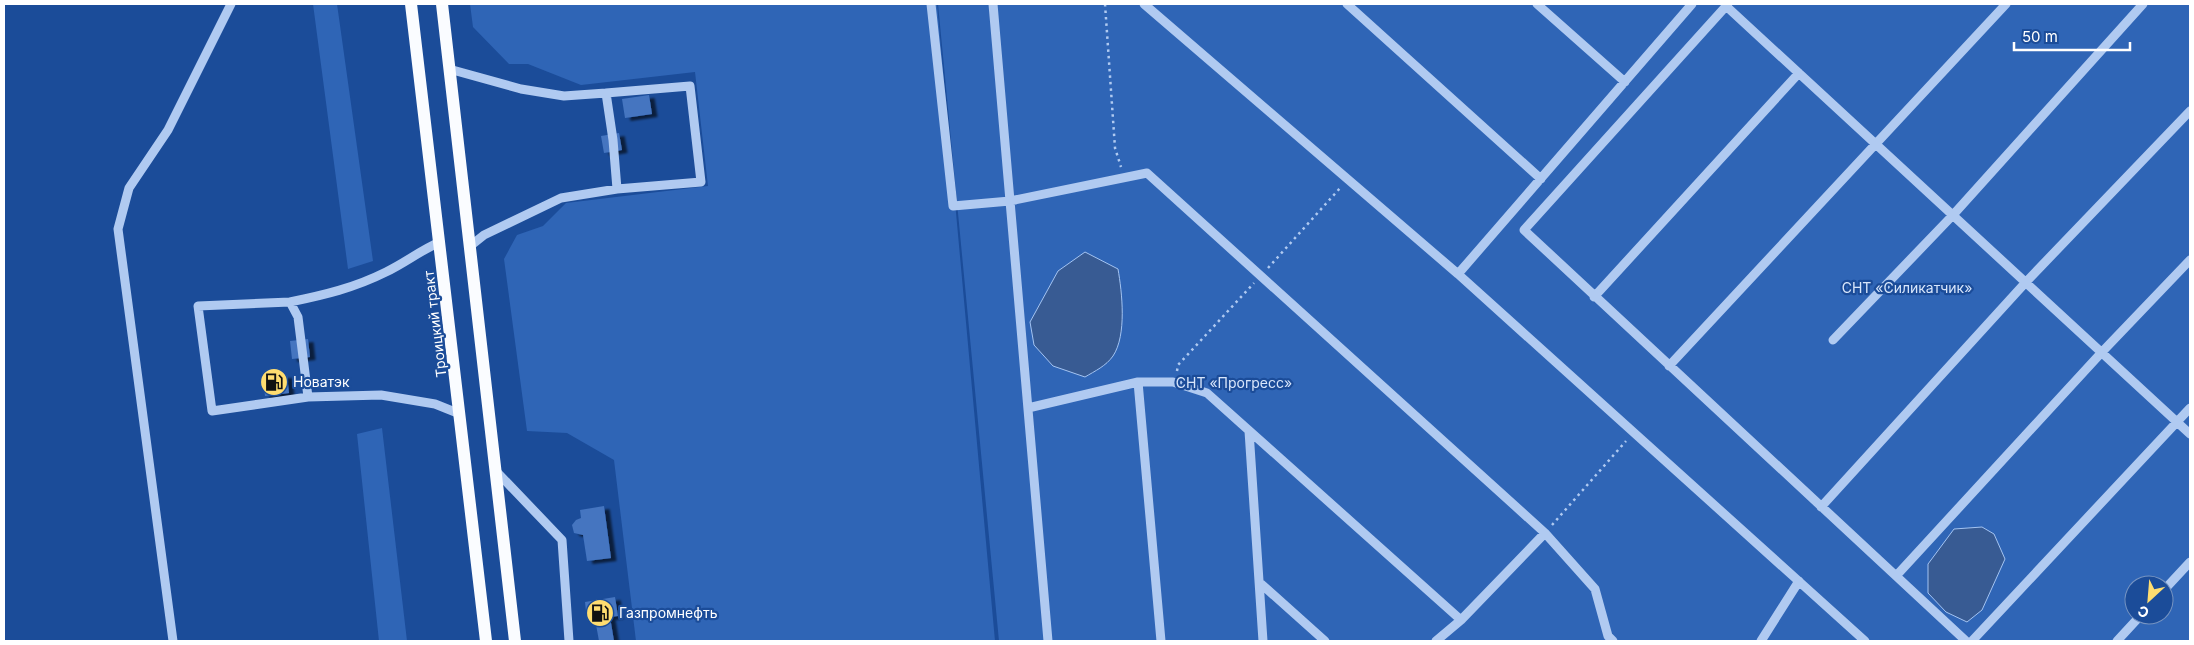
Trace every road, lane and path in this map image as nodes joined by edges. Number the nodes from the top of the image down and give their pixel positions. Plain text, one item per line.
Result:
1 (231, 4) edge
2 (411, 4) edge
3 (442, 4) edge
4 (931, 4) edge
5 (993, 4) edge
6 (1105, 4) edge
7 (1144, 4) edge
8 (1347, 4) edge
9 (1537, 4) edge
10 (1692, 4) edge
11 (2006, 4) edge
12 (2143, 4) edge
13 (1727, 5) edge
14 (449, 69) junction
15 (1799, 73) junction
16 (1625, 82) junction
17 (606, 93) junction
18 (2190, 111) edge
19 (1877, 145) junction
20 (1125, 178) junction
21 (1541, 179) junction
22 (616, 190) junction
23 (1010, 201) junction
24 (1953, 215) junction
25 (440, 242) junction
26 (469, 248) junction
27 (2190, 260) edge
28 (1458, 274) junction
29 (2026, 282) junction
30 (1594, 296) junction
31 (290, 302) junction
32 (1833, 340) dead end
33 (2102, 352) junction
34 (1669, 366) junction
35 (1138, 382) junction
36 (308, 397) junction
37 (1028, 408) junction
38 (2190, 408) edge
39 (460, 414) junction
40 (2177, 422) junction
41 (1249, 430) junction
42 (1634, 432) junction
43 (2190, 434) edge
44 (495, 470) junction
45 (1821, 507) junction
46 (1545, 533) junction
47 (2190, 562) edge
48 (1896, 576) junction
49 (2174, 579) edge
50 (1799, 581) junction
51 (1259, 582) junction
52 (1461, 620) junction
53 (2132, 625) edge
54 (173, 641) edge
55 (486, 641) edge
56 (515, 641) edge
57 (569, 641) edge
58 (1048, 641) edge
59 (1160, 641) edge
60 (1263, 641) edge
61 (1325, 641) edge
62 (1436, 641) edge
63 (1613, 641) edge
64 (1760, 641) edge
65 (1865, 641) edge
66 (1966, 641) edge
67 (1972, 641) edge
68 (2117, 641) edge

1 - 54 lane
2 - 25 main road, Троицкий тракт
3 - 14 main road
4 - 23 lane
5 - 23 lane
6 - 20 path
7 - 28 lane
8 - 21 lane
9 - 16 lane
10 - 16 lane
11 - 19 lane
12 - 24 lane
13 - 15 lane
13 - 30 lane
14 - 17 lane
14 - 26 main road
15 - 19 lane
15 - 30 lane
16 - 21 lane
17 - 22 lane
17 - 22 lane
18 - 29 lane
19 - 24 lane
19 - 34 lane
20 - 23 lane
20 - 46 lane
21 - 28 lane
22 - 26 lane
23 - 37 lane
24 - 29 lane
24 - 32 lane
25 - 31 lane
25 - 39 main road, Троицкий тракт
26 - 44 main road
27 - 33 lane
28 - 42 lane
29 - 33 lane
29 - 45 lane
30 - 34 lane
31 - 36 lane
31 - 36 lane
33 - 40 lane
33 - 48 lane
34 - 45 lane
35 - 37 lane
35 - 41 lane
35 - 59 lane
36 - 39 lane
37 - 58 lane
38 - 40 lane
39 - 55 main road, Троицкий тракт
40 - 43 lane
40 - 67 lane
41 - 51 lane
41 - 52 lane
42 - 46 path
42 - 50 lane
44 - 56 main road
44 - 57 lane
45 - 48 lane
46 - 52 lane
46 - 63 lane
47 - 49 lane
48 - 66 lane
50 - 64 lane
50 - 65 lane
51 - 60 lane
51 - 61 lane
52 - 62 lane
53 - 68 lane

